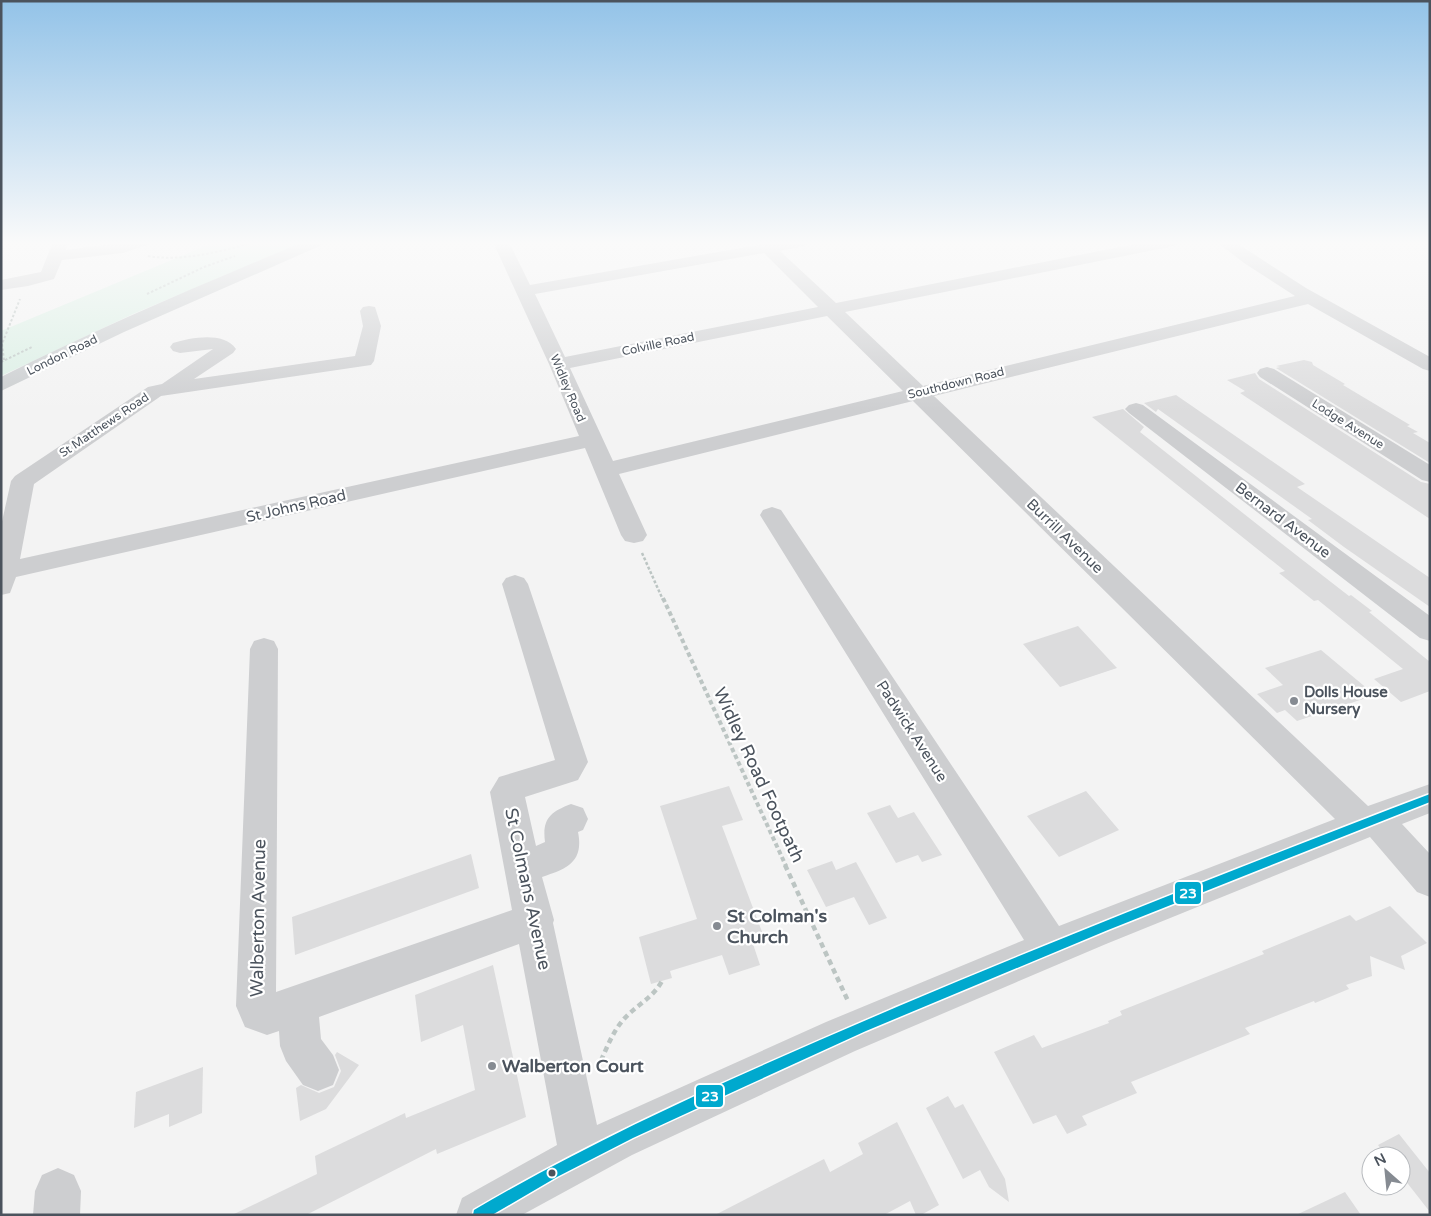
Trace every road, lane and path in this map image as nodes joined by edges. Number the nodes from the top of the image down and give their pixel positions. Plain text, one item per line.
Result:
1 (21, 299) edge
2 (185, 299) edge
3 (529, 299) edge
4 (820, 299) edge
5 (883, 299) edge
6 (1306, 299) edge
7 (1310, 299) edge
8 (831, 309) junction
9 (369, 311) dead end
10 (6, 335) junction
11 (1, 337) edge
12 (180, 347) dead end
13 (1, 362) edge
14 (559, 364) junction
15 (1430, 365) edge
16 (1267, 373) dead end
17 (1, 385) edge
18 (166, 389) junction
19 (917, 393) junction
20 (1136, 409) dead end
21 (590, 440) junction
22 (605, 470) junction
23 (1430, 475) edge
24 (772, 515) dead end
25 (634, 535) joint
26 (2, 576) edge
27 (515, 584) dead end
28 (1430, 631) edge
29 (264, 649) dead end
30 (1430, 798) edge
31 (571, 819) dead end
32 (1369, 822) junction
33 (523, 864) junction
34 (1430, 880) edge
35 (535, 920) junction
36 (1051, 948) junction
37 (662, 981) dead end
38 (297, 1004) junction
39 (860, 1027) junction
40 (318, 1070) dead end
41 (595, 1075) dead end
42 (581, 1155) junction
43 (479, 1215) edge

1 - 10 path
2 - 17 main road, London Road
3 - 14 street, Widley Road
4 - 8 street, Burrill Avenue
5 - 8 street, Colville Road
6 - 19 street, Southdown Road
7 - 15 street
8 - 14 street, Colville Road
8 - 19 street, Burrill Avenue
9 - 18 street, St Matthews Road
10 - 11 path
10 - 13 path
12 - 18 street
14 - 21 street, Widley Road
16 - 23 street, Lodge Avenue
18 - 26 street, St Matthews Road
19 - 22 street, Southdown Road
19 - 32 street, Burrill Avenue
20 - 28 street, Bernard Avenue
21 - 22 street, Widley Road
21 - 26 street, St Johns Road
22 - 25 street, Widley Road
24 - 36 street, Padwick Avenue
25 - 39 path, Widley Road Footpath
27 - 33 street, St Colmans Avenue
29 - 38 street, Walberton Avenue
30 - 32 street
31 - 33 street
32 - 34 street, Burrill Avenue
32 - 36 street
33 - 35 street, St Colmans Avenue
35 - 38 street, Walberton Avenue
35 - 42 street, St Colmans Avenue
36 - 39 street
37 - 41 path
38 - 40 street
39 - 42 street
42 - 43 street

